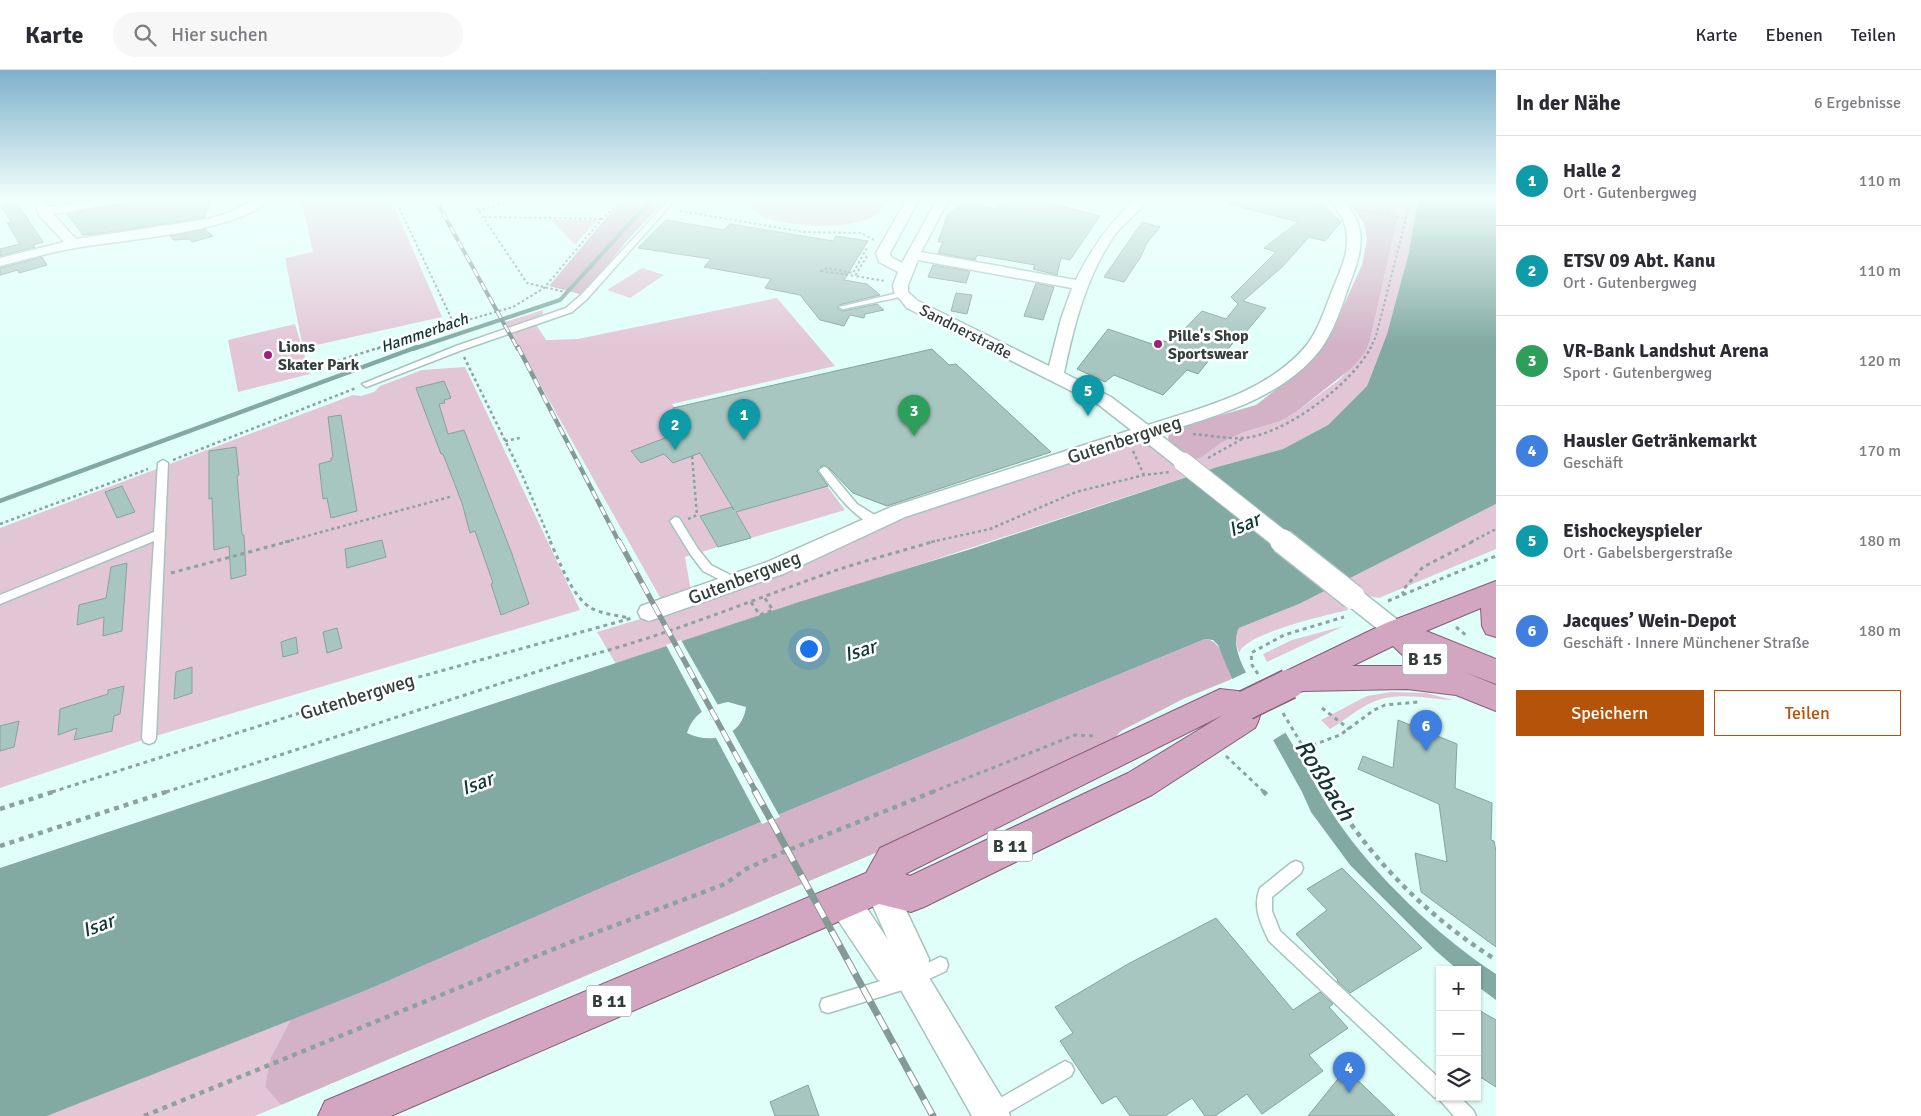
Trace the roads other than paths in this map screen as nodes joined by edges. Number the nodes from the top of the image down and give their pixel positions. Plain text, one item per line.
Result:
1 (58, 248) edge
2 (629, 248) edge
3 (886, 248) edge
4 (917, 248) edge
5 (1100, 248) edge
6 (1353, 248) edge
7 (0, 262) edge
8 (909, 262) junction
9 (1080, 286) junction
10 (901, 290) junction
11 (843, 307) dead end
12 (1055, 375) junction
13 (366, 384) road end
14 (1146, 431) junction
15 (163, 463) road end
16 (824, 470) dead end
17 (675, 521) road end
18 (877, 522) junction
19 (160, 534) junction
20 (736, 583) junction
21 (1496, 591) edge
22 (1496, 598) edge
23 (0, 600) edge
24 (640, 615) road end
25 (1496, 626) edge
26 (1396, 631) junction
27 (1496, 672) edge
28 (1293, 682) junction
29 (1458, 683) junction
30 (1496, 698) edge
31 (1246, 705) junction
32 (149, 738) dead end
33 (1296, 868) dead end
34 (879, 886) junction
35 (843, 900) junction
36 (926, 972) junction
37 (828, 1005) dead end
38 (1065, 1070) dead end
39 (1436, 1087) edge
40 (1451, 1101) edge
41 (991, 1115) edge
42 (340, 1116) edge
43 (1467, 1116) edge

1 - 7 street
2 - 13 lane
3 - 8 street
4 - 8 street
5 - 9 street
6 - 14 street, Gutenbergweg
8 - 9 street
8 - 10 street
9 - 12 street
10 - 11 lane
10 - 12 street, Sandnerstraße
12 - 14 street, Sandnerstraße
14 - 18 street, Gutenbergweg
14 - 26 street, Sandnerstraße, bridge
15 - 19 lane
16 - 18 lane
17 - 20 lane
18 - 20 street, Gutenbergweg
19 - 23 lane
19 - 32 lane
20 - 24 street, Gutenbergweg
21 - 26 main road
22 - 25 main road
26 - 27 main road
26 - 28 main road
26 - 29 main road, B 15
28 - 29 main road
28 - 31 main road, bridge
29 - 30 main road, B 15
31 - 34 main road, B 11
31 - 34 main road, B 11
33 - 39 lane
34 - 35 main road, B 11
34 - 36 street
35 - 36 street
35 - 42 main road, B 11
36 - 37 lane
36 - 41 street
38 - 41 lane
40 - 43 lane

